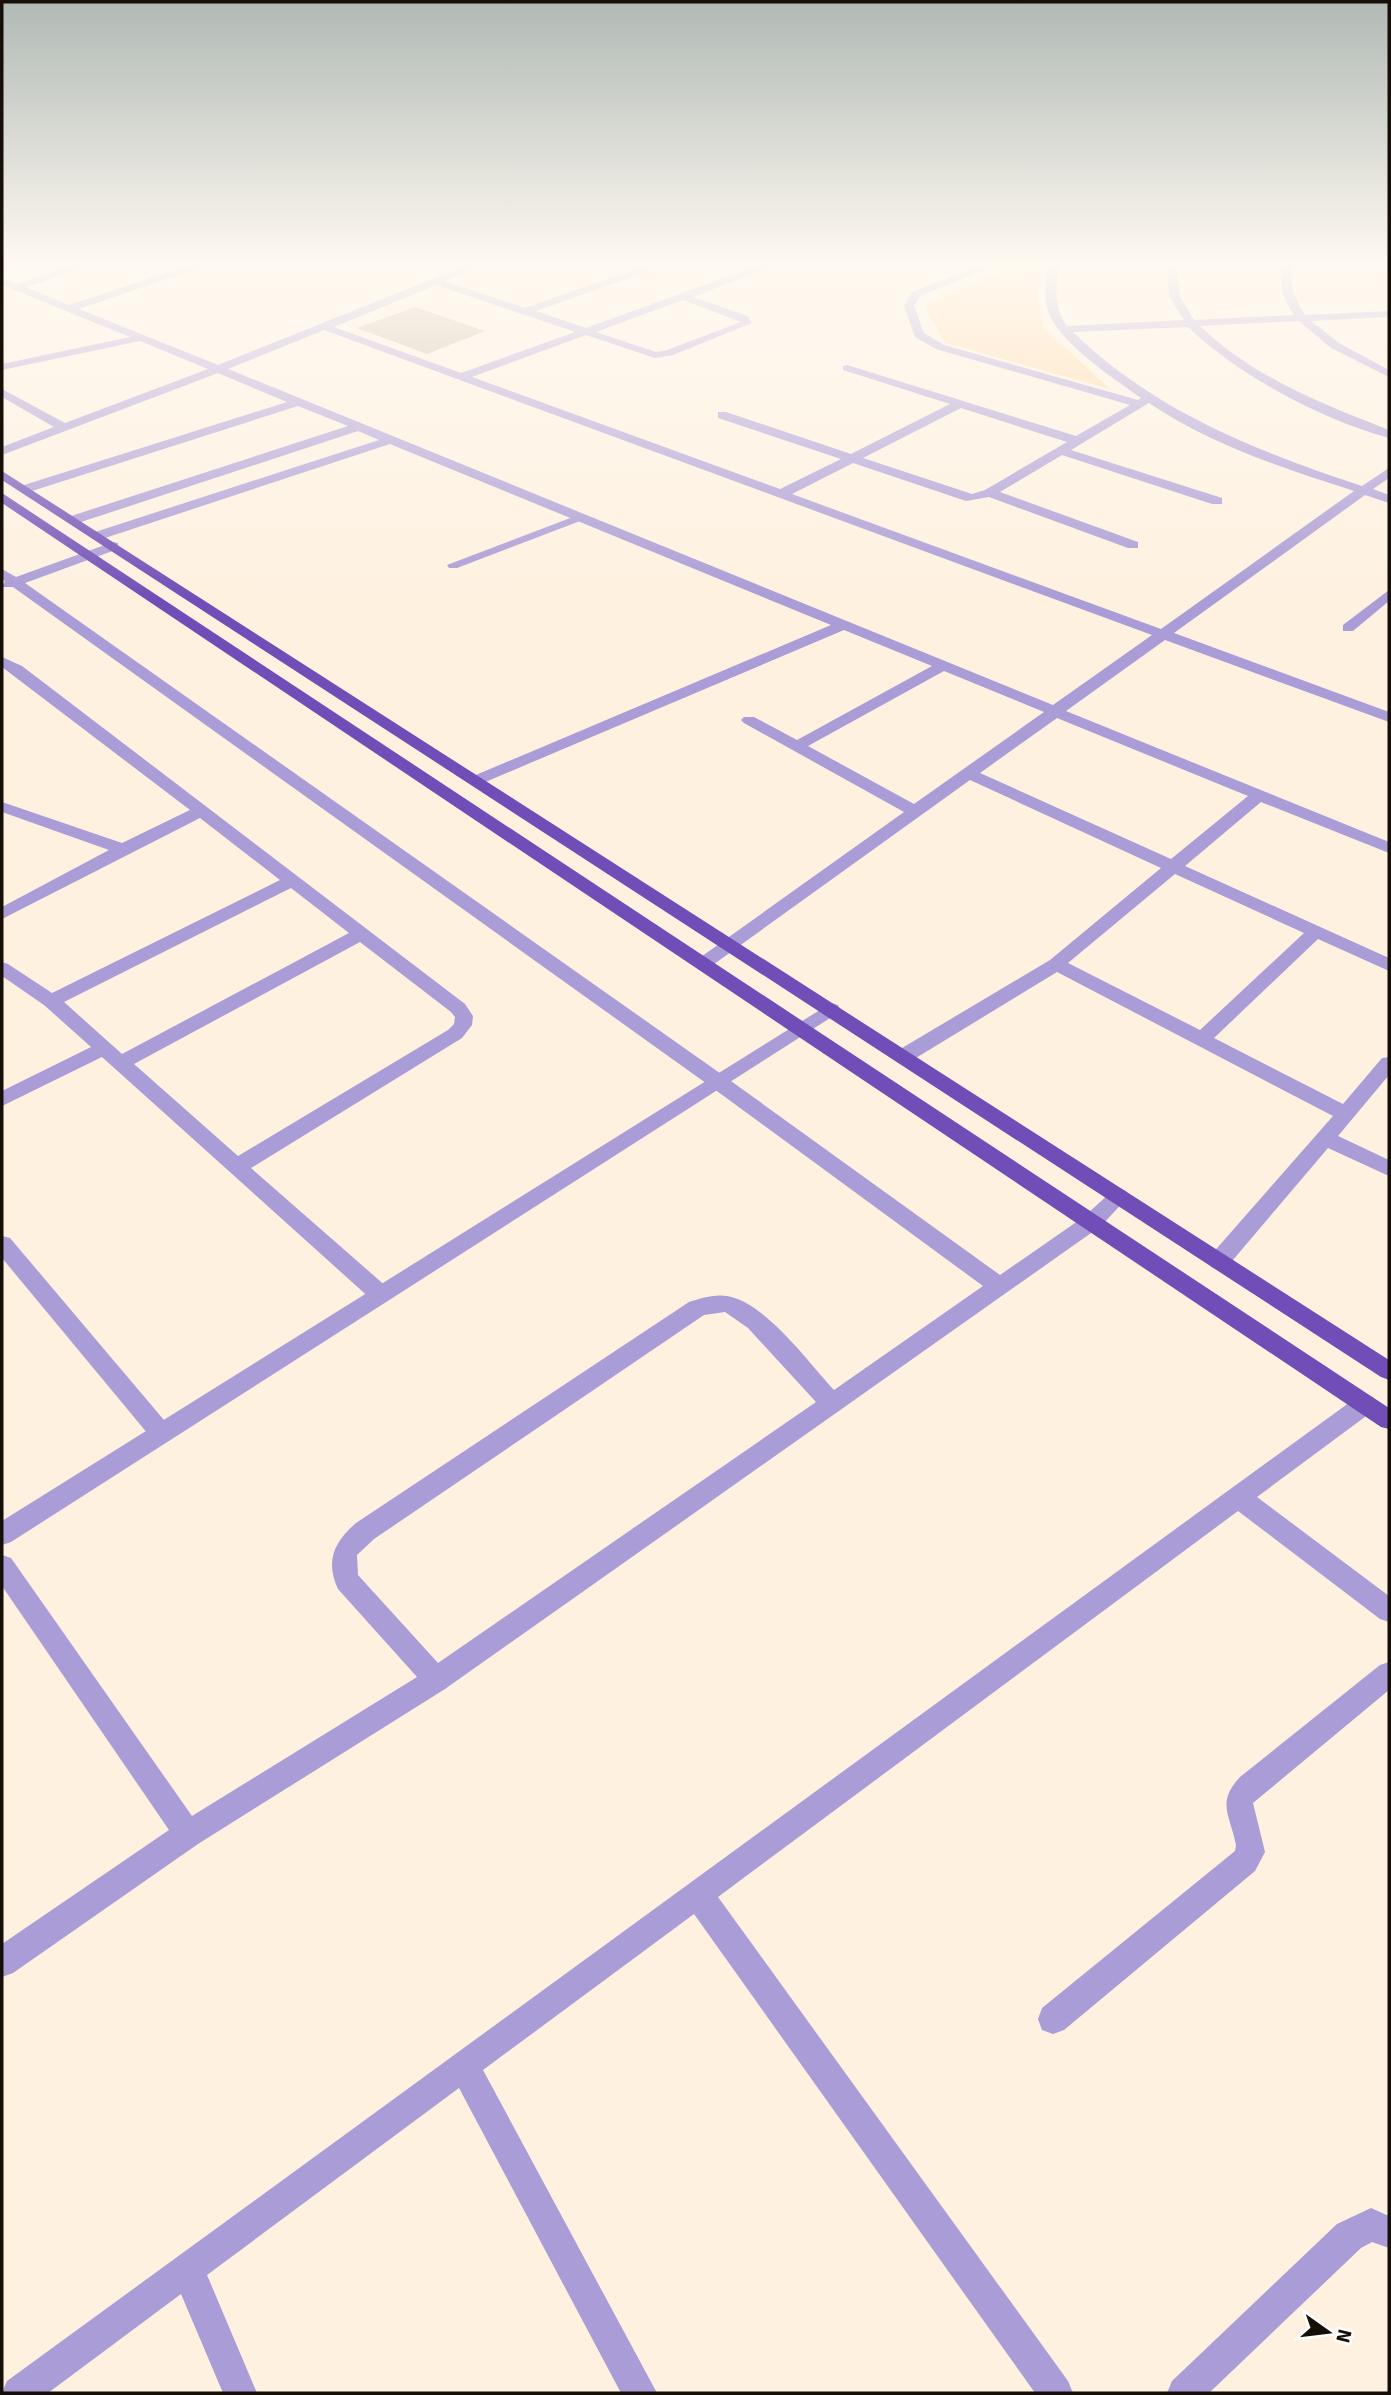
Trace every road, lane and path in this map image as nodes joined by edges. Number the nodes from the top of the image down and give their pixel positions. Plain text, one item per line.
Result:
1 (203, 375) edge
2 (233, 375) edge
3 (460, 375) edge
4 (468, 375) edge
5 (868, 375) edge
6 (1045, 375) edge
7 (1115, 375) edge
8 (1257, 375) edge
9 (464, 376) junction
10 (2, 392) edge
11 (1144, 401) junction
12 (299, 402) junction
13 (960, 404) junction
14 (722, 415) dead end
15 (63, 427) junction
16 (358, 427) junction
17 (1389, 434) edge
18 (390, 440) junction
19 (1077, 441) junction
20 (2, 451) edge
21 (1061, 451) junction
22 (854, 459) junction
23 (1389, 472) edge
24 (2, 475) edge
25 (24, 489) junction
26 (1366, 491) junction
27 (990, 493) junction
28 (783, 494) junction
29 (2, 497) edge
30 (1389, 499) edge
31 (1217, 501) dead end
32 (582, 518) junction
33 (73, 520) junction
34 (97, 536) junction
35 (1133, 545) dead end
36 (113, 546) junction
37 (90, 555) junction
38 (453, 565) dead end
39 (6, 581) edge
40 (1389, 594) edge
41 (844, 625) junction
42 (1348, 628) dead end
43 (1165, 634) junction
44 (943, 666) junction
45 (7, 669) edge
46 (1056, 712) junction
47 (1389, 717) edge
48 (749, 720) dead end
49 (797, 746) junction
50 (969, 774) junction
51 (477, 780) junction
52 (1258, 795) junction
53 (2, 807) edge
54 (202, 811) junction
55 (916, 812) junction
56 (1389, 848) edge
57 (123, 849) junction
58 (1172, 866) junction
59 (291, 881) junction
60 (2, 914) edge
61 (1315, 931) junction
62 (361, 934) junction
63 (731, 944) junction
64 (704, 963) junction
65 (1056, 964) junction
66 (1389, 965) edge
67 (2, 968) edge
68 (51, 1002) junction
69 (831, 1009) junction
70 (801, 1028) junction
71 (1202, 1039) junction
72 (103, 1049) junction
73 (904, 1056) junction
74 (120, 1063) junction
75 (1389, 1063) edge
76 (717, 1081) junction
77 (2, 1099) edge
78 (1346, 1114) junction
79 (1325, 1138) junction
80 (238, 1166) junction
81 (1389, 1169) edge
82 (1119, 1196) junction
83 (1093, 1221) junction
84 (2, 1244) edge
85 (1219, 1261) junction
86 (999, 1286) junction
87 (380, 1294) junction
88 (1389, 1371) edge
89 (832, 1403) junction
90 (1365, 1404) junction
91 (1389, 1420) edge
92 (161, 1433) junction
93 (1238, 1497) junction
94 (2, 1534) edge
95 (2, 1566) edge
96 (1389, 1611) edge
97 (1389, 1674) edge
98 (436, 1680) junction
99 (188, 1834) junction
100 (698, 1894) junction
101 (2, 1962) edge
102 (1053, 2018) dead end
103 (464, 2066) junction
104 (1389, 2232) edge
105 (188, 2270) junction
106 (19, 2393) edge
107 (240, 2393) edge
108 (640, 2393) edge
109 (1056, 2393) edge
110 (1184, 2393) edge

1 - 15 street
2 - 12 street
3 - 9 street
4 - 9 street
5 - 13 street
6 - 11 street
7 - 11 street
8 - 17 street
9 - 28 street
10 - 15 street
11 - 19 street
11 - 26 street
12 - 16 street
12 - 25 street
13 - 19 street
13 - 22 street
14 - 22 street
15 - 20 street
16 - 18 street
16 - 33 street
18 - 32 street
18 - 34 street
19 - 21 street
21 - 27 street
21 - 31 street
22 - 27 street
22 - 28 street
23 - 26 street
24 - 25 main road
25 - 33 main road
26 - 30 street
26 - 43 street
27 - 35 street
28 - 43 street
29 - 37 main road
32 - 38 lane
32 - 41 street
33 - 34 main road
34 - 36 main road
36 - 37 street
36 - 51 main road
37 - 39 street
37 - 64 main road
39 - 76 street
40 - 42 street
41 - 44 street
41 - 51 street
43 - 46 street
43 - 47 street
44 - 46 street
44 - 49 street
45 - 54 street
46 - 50 street
46 - 52 street
48 - 49 street
49 - 55 street
50 - 55 street
50 - 58 street
51 - 63 main road
52 - 56 street
52 - 58 street
53 - 57 street
54 - 57 street
54 - 59 street
55 - 63 street
57 - 60 street
58 - 61 street
58 - 65 street
59 - 62 street
59 - 68 street
61 - 66 street
61 - 71 street
62 - 74 street
62 - 80 street
63 - 64 street
63 - 69 main road
64 - 70 main road
65 - 71 street
65 - 73 street
67 - 68 street
68 - 72 street
69 - 70 street
69 - 73 main road
70 - 76 street
70 - 83 main road
71 - 78 street
72 - 74 street
72 - 77 street
73 - 82 main road
74 - 80 street
75 - 78 street
76 - 86 street
76 - 87 street
78 - 79 street
79 - 81 street
79 - 85 street
80 - 87 street
82 - 83 street
82 - 85 main road
83 - 86 street
83 - 90 main road
84 - 92 street
85 - 88 main road
86 - 89 street
87 - 92 street
89 - 98 street
89 - 98 street
90 - 91 main road
90 - 93 street
92 - 94 street
93 - 96 street
93 - 100 street
95 - 99 street
97 - 102 street
98 - 99 street
99 - 101 street
100 - 103 street
100 - 109 street
103 - 105 street
103 - 108 street
104 - 110 street
105 - 106 street
105 - 107 street

